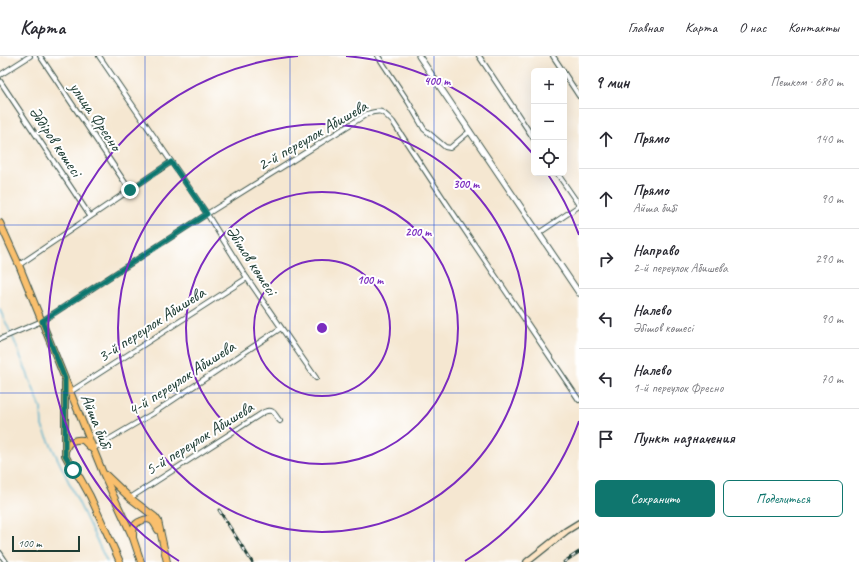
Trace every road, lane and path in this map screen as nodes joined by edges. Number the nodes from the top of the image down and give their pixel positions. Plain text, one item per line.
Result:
1 (30, 56) edge
2 (40, 56) edge
3 (99, 56) edge
4 (378, 56) edge
5 (419, 56) edge
6 (479, 56) edge
7 (553, 56) edge
8 (560, 68) edge
9 (0, 75) edge
10 (567, 78) edge
11 (0, 81) edge
12 (579, 96) edge
13 (470, 131) junction
14 (531, 134) edge
15 (171, 162) junction
16 (559, 176) edge
17 (130, 190) junction
18 (579, 205) edge
19 (207, 214) junction
20 (90, 216) junction
21 (0, 224) edge
22 (539, 233) junction
23 (19, 265) junction
24 (247, 278) junction
25 (579, 293) edge
26 (42, 321) junction
27 (281, 328) junction
28 (2, 338) edge
29 (316, 378) dead end
30 (65, 379) junction
31 (70, 392) junction
32 (579, 400) edge
33 (280, 421) dead end
34 (94, 451) junction
35 (65, 455) junction
36 (103, 473) junction
37 (130, 498) junction
38 (579, 522) edge
39 (161, 536) junction
40 (133, 538) junction
41 (0, 553) edge
42 (6, 562) edge
43 (120, 562) edge
44 (140, 562) edge
45 (167, 562) edge
46 (527, 562) edge

1 - 9 street
2 - 17 street, улица Фресно
3 - 15 street, Әбішов көшесі
4 - 13 street
5 - 13 street
6 - 14 street
7 - 8 street
10 - 12 street
11 - 20 street, Әбдіров көшесі
13 - 22 street
15 - 17 street
15 - 19 street, Әбішов көшесі
16 - 18 street
17 - 20 street
18 - 22 street
19 - 24 street, Әбішов көшесі
19 - 26 street, 2-й переулок Абишева
19 - 32 street, 2-й переулок Абишева
20 - 23 street
21 - 23 main road, Айша бибі
22 - 25 street
23 - 26 main road, Айша бибі
24 - 27 street, Әбішов көшесі
24 - 31 street, 3-й переулок Абишева
26 - 28 street, 2-й переулок Абишева
26 - 30 main road, Айша бибі
27 - 29 street, Әбішов көшесі
27 - 34 street, 4-й переулок Абишева
30 - 31 main road, Айша бибі
30 - 35 main road
31 - 34 main road, Айша бибі
33 - 37 street, 5-й переулок Абишева
34 - 35 main road
34 - 36 main road, Айша бибі
35 - 43 main road
36 - 37 main road
36 - 40 main road, Айша бибі
37 - 39 main road
38 - 46 main road
39 - 40 main road
39 - 45 main road
40 - 44 main road, Айша бибі
41 - 42 street

